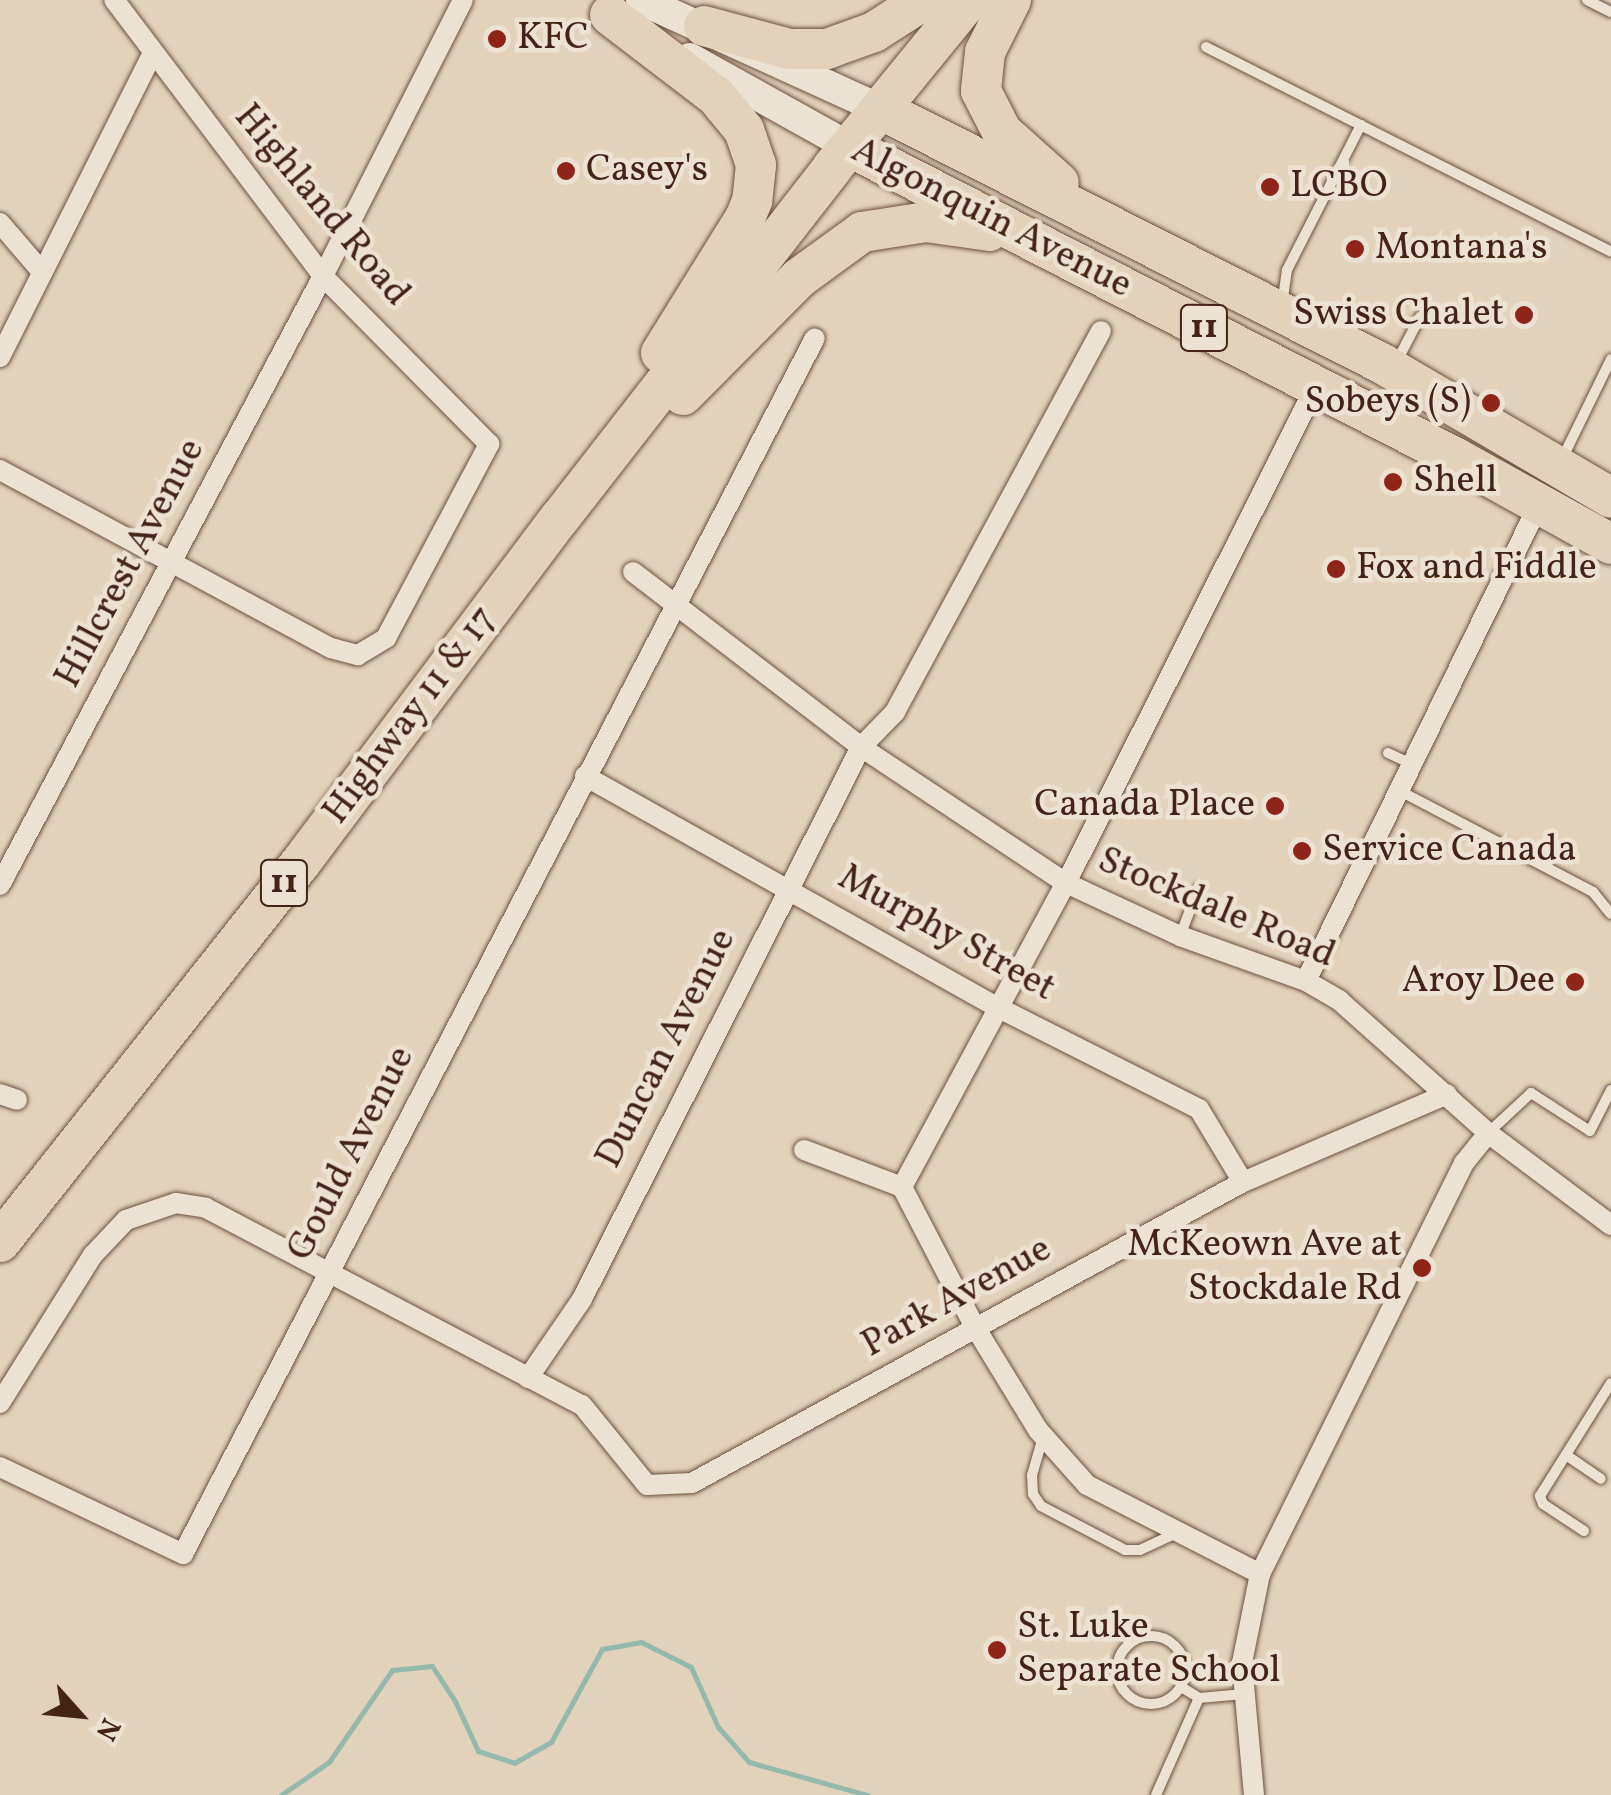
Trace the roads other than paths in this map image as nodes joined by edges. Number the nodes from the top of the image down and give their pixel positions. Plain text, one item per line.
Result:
1 (114, 0) edge
2 (463, 0) edge
3 (924, 0) edge
4 (968, 0) edge
5 (985, 0) edge
6 (1011, 0) edge
7 (1587, 0) edge
8 (613, 5) edge
9 (1611, 12) edge
10 (704, 26) junction
11 (1206, 47) dead end
12 (153, 53) junction
13 (888, 113) junction
14 (1361, 125) junction
15 (858, 151) junction
16 (1104, 222) junction
17 (0, 223) edge
18 (1029, 238) junction
19 (1611, 252) edge
20 (42, 272) junction
21 (323, 276) junction
22 (1282, 311) junction
23 (1420, 318) dead end
24 (1101, 330) dead end
25 (816, 338) dead end
26 (0, 357) edge
27 (1611, 359) edge
28 (1393, 370) junction
29 (1316, 386) junction
30 (1558, 467) junction
31 (0, 470) edge
32 (1611, 498) edge
33 (1540, 503) junction
34 (560, 518) junction
35 (1611, 544) edge
36 (172, 563) junction
37 (633, 572) dead end
38 (675, 604) junction
39 (861, 747) junction
40 (1388, 753) dead end
41 (1412, 764) junction
42 (585, 776) junction
43 (1399, 791) junction
44 (1066, 883) junction
45 (0, 884) edge
46 (788, 886) junction
47 (1198, 889) dead end
48 (1611, 914) edge
49 (1180, 936) junction
50 (1306, 981) junction
51 (997, 1007) junction
52 (1611, 1090) edge
53 (1447, 1094) junction
54 (1488, 1132) junction
55 (804, 1150) dead end
56 (1242, 1182) junction
57 (902, 1187) junction
58 (1611, 1224) edge
59 (0, 1242) edge
60 (331, 1272) junction
61 (975, 1327) junction
62 (528, 1378) junction
63 (1611, 1384) edge
64 (0, 1402) edge
65 (1043, 1436) junction
66 (1566, 1455) junction
67 (0, 1467) edge
68 (1601, 1478) dead end
69 (1584, 1531) dead end
70 (1179, 1532) junction
71 (1260, 1574) junction
72 (1183, 1688) junction
73 (1244, 1694) junction
74 (1199, 1698) junction
75 (1156, 1795) edge
76 (1254, 1795) edge

1 - 12 street, Highland Road
2 - 21 street, Hillcrest Avenue
3 - 10 highway
4 - 13 highway
5 - 13 highway
6 - 16 highway
7 - 9 lane
8 - 10 main road, Algonquin Avenue
8 - 15 main road, Algonquin Avenue
8 - 34 highway
10 - 13 main road, Algonquin Avenue
11 - 14 lane
12 - 20 street
12 - 21 street, Highland Road
13 - 15 highway, Highway 11 & 17 / 11
13 - 16 highway, Algonquin Avenue / 11
14 - 19 lane
14 - 22 lane
15 - 18 highway, Algonquin Avenue / 11
15 - 34 highway, Highway 11 & 17 / 11
16 - 22 highway, Algonquin Avenue / 11
17 - 20 street
18 - 29 highway, Algonquin Avenue / 11
18 - 34 highway
20 - 26 street
21 - 36 street, Hillcrest Avenue
21 - 36 street, Highland Road
22 - 28 highway, Algonquin Avenue / 11
23 - 28 lane
24 - 39 street, Duncan Avenue
25 - 38 street, Gould Avenue
27 - 30 lane
28 - 30 highway, Algonquin Avenue / 11
29 - 33 highway, Algonquin Avenue / 11
29 - 44 street
30 - 32 highway, Algonquin Avenue / 11
30 - 33 street
31 - 36 street
33 - 35 highway, Algonquin Avenue / 11
33 - 41 street
34 - 59 highway, Highway 11 & 17 / 11
36 - 45 street, Hillcrest Avenue
37 - 38 street, Stockdale Road
38 - 39 street, Stockdale Road
38 - 42 street, Gould Avenue
39 - 44 street, Stockdale Road
39 - 46 street, Duncan Avenue
40 - 41 lane
41 - 43 street
42 - 46 street, Murphy Street
42 - 60 street, Gould Avenue
43 - 48 lane
43 - 50 street
44 - 49 street, Stockdale Road
44 - 51 street
46 - 51 street, Murphy Street
46 - 62 street, Duncan Avenue
47 - 49 lane
49 - 50 street, Stockdale Road
50 - 53 street, Stockdale Road
51 - 56 street, Murphy Street
51 - 57 street
52 - 54 lane
53 - 54 street, Stockdale Road
53 - 56 street, Park Avenue
54 - 58 street, Stockdale Road
54 - 71 street
55 - 57 street
56 - 61 street, Park Avenue
57 - 61 street
60 - 62 street
60 - 64 street
60 - 67 street, Gould Avenue
61 - 62 street, Park Avenue
61 - 65 street
63 - 66 lane
65 - 70 street
65 - 70 lane
66 - 68 lane
66 - 69 lane
70 - 71 street
71 - 73 street
72 - 72 lane
72 - 74 lane
73 - 74 lane
73 - 76 street
74 - 75 lane

